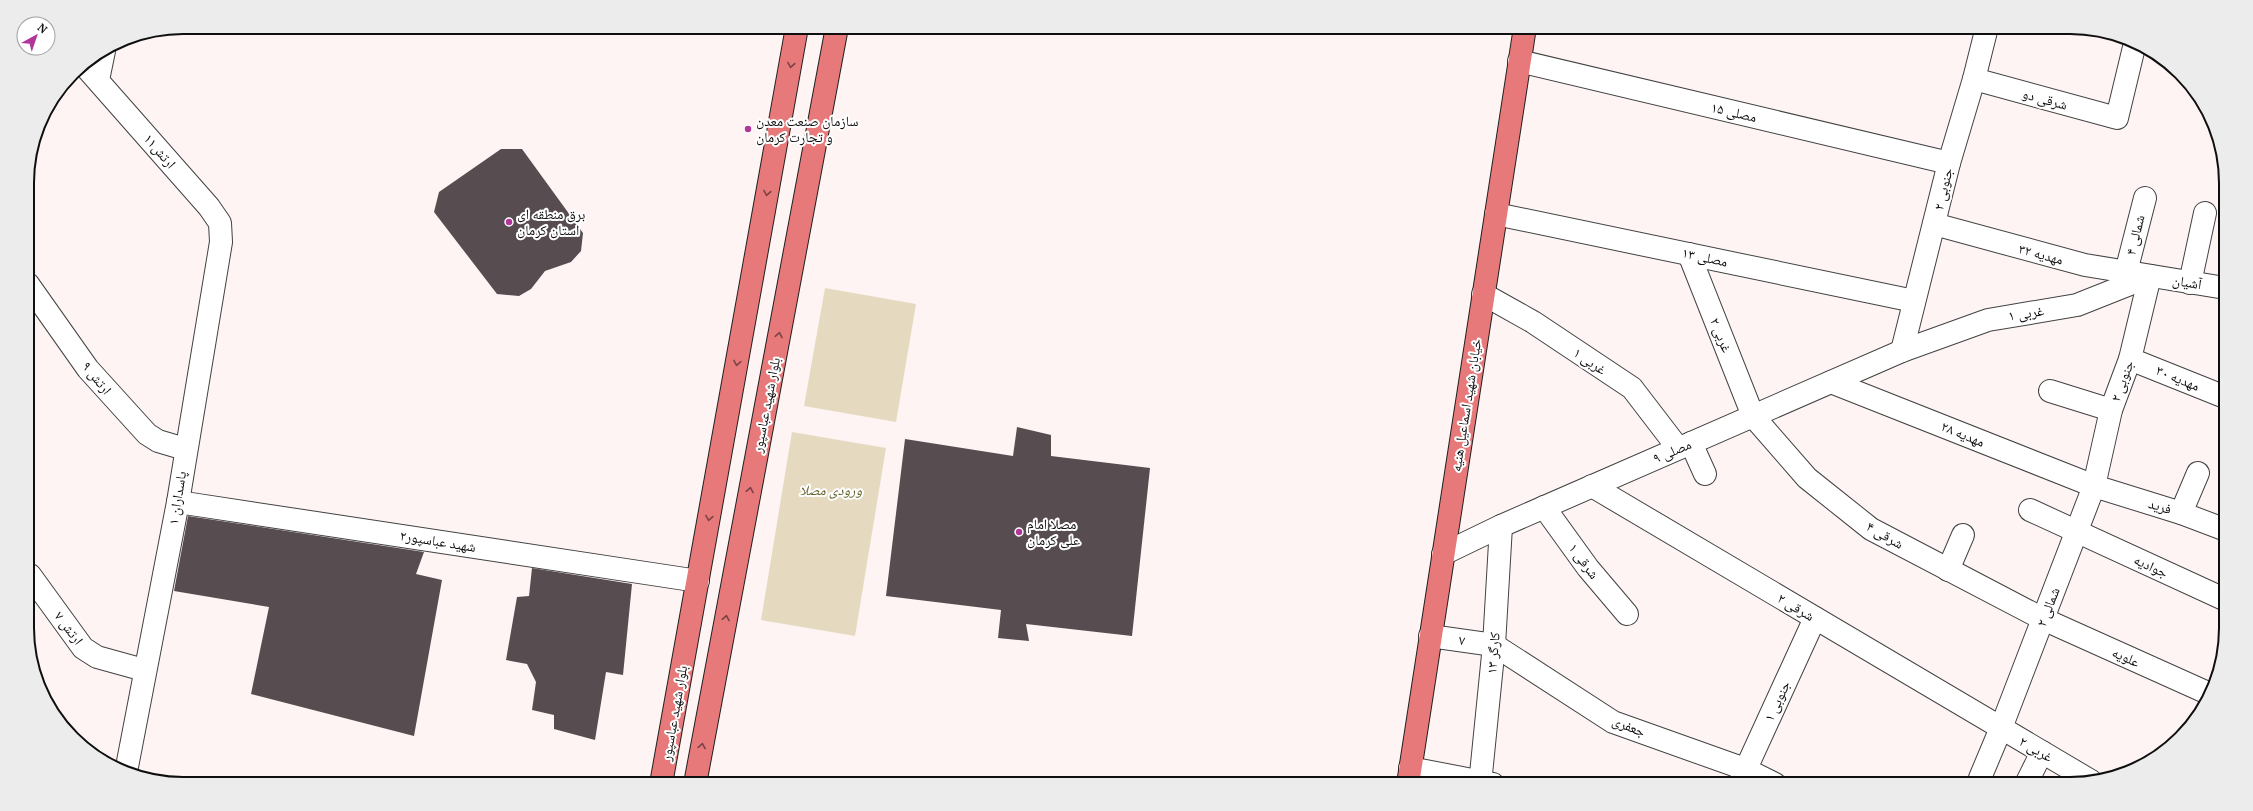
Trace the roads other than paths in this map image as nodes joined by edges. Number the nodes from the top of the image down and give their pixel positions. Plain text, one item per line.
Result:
1 (796, 34) edge
2 (836, 34) edge
3 (1524, 34) edge
4 (1985, 34) edge
5 (2134, 48) edge
6 (103, 57) edge
7 (1519, 61) junction
8 (88, 69) edge
9 (1974, 79) junction
10 (98, 80) junction
11 (1949, 163) junction
12 (2145, 198) dead end
13 (2205, 213) dead end
14 (1496, 214) junction
15 (220, 223) joint
16 (1934, 224) junction
17 (1689, 254) junction
18 (2126, 272) junction
19 (2150, 276) junction
20 (2190, 283) junction
21 (2219, 287) edge
22 (34, 292) edge
23 (1484, 294) junction
24 (1914, 301) junction
25 (1902, 351) junction
26 (2130, 359) junction
27 (1831, 382) junction
28 (2050, 391) dead end
29 (2219, 395) edge
30 (2111, 410) junction
31 (1753, 416) junction
32 (1685, 446) junction
33 (185, 449) junction
34 (2198, 473) dead end
35 (1705, 474) dead end
36 (1592, 486) junction
37 (2094, 486) junction
38 (178, 502) junction
39 (1544, 507) junction
40 (2030, 510) dead end
41 (2180, 513) junction
42 (1501, 526) junction
43 (2219, 527) edge
44 (2077, 531) junction
45 (1963, 535) dead end
46 (1443, 554) junction
47 (1948, 570) junction
48 (34, 580) edge
49 (698, 581) junction
50 (2219, 597) edge
51 (1627, 614) dead end
52 (1816, 618) junction
53 (2043, 619) junction
54 (1430, 636) junction
55 (1494, 645) junction
56 (682, 668) junction
57 (144, 670) junction
58 (715, 675) junction
59 (2205, 692) edge
60 (2001, 728) junction
61 (2042, 752) junction
62 (127, 766) edge
63 (1409, 776) edge
64 (1742, 776) edge
65 (662, 777) edge
66 (696, 777) edge
67 (1420, 777) edge
68 (1485, 777) edge
69 (1980, 777) edge
70 (2030, 777) edge
71 (2082, 777) edge

1 -> 49 main road, بلوار شهید عباسپور
58 -> 2 main road, بلوار شهید عباسپور
3 - 7 main road, خیابان شهید اسماعیل هنیه
4 - 9 street, جنوبی ۲
5 - 9 street, شرقی دو
6 - 10 street
7 - 11 street, مصلی ۱۵
7 - 14 main road, خیابان شهید اسماعیل هنیه
8 - 10 street, ارتش۱۱
9 - 11 street, جنوبی ۲
10 - 15 street, ارتش۱۱
11 - 16 street, جنوبی ۲
12 - 18 street, شمالی ۴
13 - 20 street
14 - 17 street, مصلی ۱۳
14 - 23 main road, خیابان شهید اسماعیل هنیه
15 - 33 street, پاسداران ۱
16 - 18 street, مهدیه ۳۲
16 - 24 street, جنوبی ۲
17 - 24 street, مصلی ۱۳
17 - 31 street, ۲ غربی
18 - 19 street, مهدیه ۳۲
19 - 20 street, آشیان
19 - 25 street, ۱ غربی
19 - 26 street, ۲ جنوبی
20 - 21 street, آشیان
22 - 33 street, ارتش ۹
23 - 32 street, ۱ غربی
23 - 46 main road, خیابان شهید اسماعیل هنیه
24 - 25 street, جنوبی ۲
25 - 27 street, مصلی ۹
26 - 29 street, مهدیه ۳۰
26 - 30 street, ۲ جنوبی
27 - 31 street, مصلی ۹
27 - 37 street, مهدیه ۲۸
28 - 30 street
30 - 37 street, ۲ جنوبی
31 - 32 street, مصلی ۹
31 - 47 street, ۴ شرقی
32 - 35 street, ۱ غربی
32 - 36 street, مصلی ۹
33 - 38 street, پاسداران ۱
34 - 41 street
36 - 39 street, مصلی ۹
36 - 52 street, ۲ شرقی
37 - 41 street, فرید
37 - 44 street, ۲ شمالی
38 - 49 street, شهید عباسپور۲
38 - 57 street, پاسداران ۱
39 - 42 street, مصلی ۹
39 - 51 street, ۱ شرقی
40 - 44 street, جوادیه
41 - 43 street, فرید
42 - 46 street, مصلی ۹
42 - 55 street, کارگر ۱۳
44 - 50 street, جوادیه
44 - 53 street, ۲ شمالی
45 - 47 street
46 - 54 main road, خیابان شهید اسماعیل هنیه
47 - 53 street, ۴ شرقی
48 - 57 street, ارتش ۷
49 - 56 main road, بلوار شهید عباسپور
52 - 60 street, ۲ شرقی
52 - 64 street, ۱ جنوبی
53 - 59 street, علویه
53 - 60 street, ۲ شمالی
54 - 55 street, ۷
54 - 63 main road, خیابان شهید اسماعیل هنیه
55 - 64 street, جعفری
55 - 68 street, کارگر ۱۳
56 - 58 main road
56 - 65 main road, بلوار شهید عباسپور
57 - 62 street, پاسداران ۱
66 -> 58 main road, بلوار شهید عباسپور
60 - 61 street, ۲ غربی
60 - 69 street, ۲ شمالی
61 - 70 street
61 - 71 street, ۲ غربی
63 - 67 street

